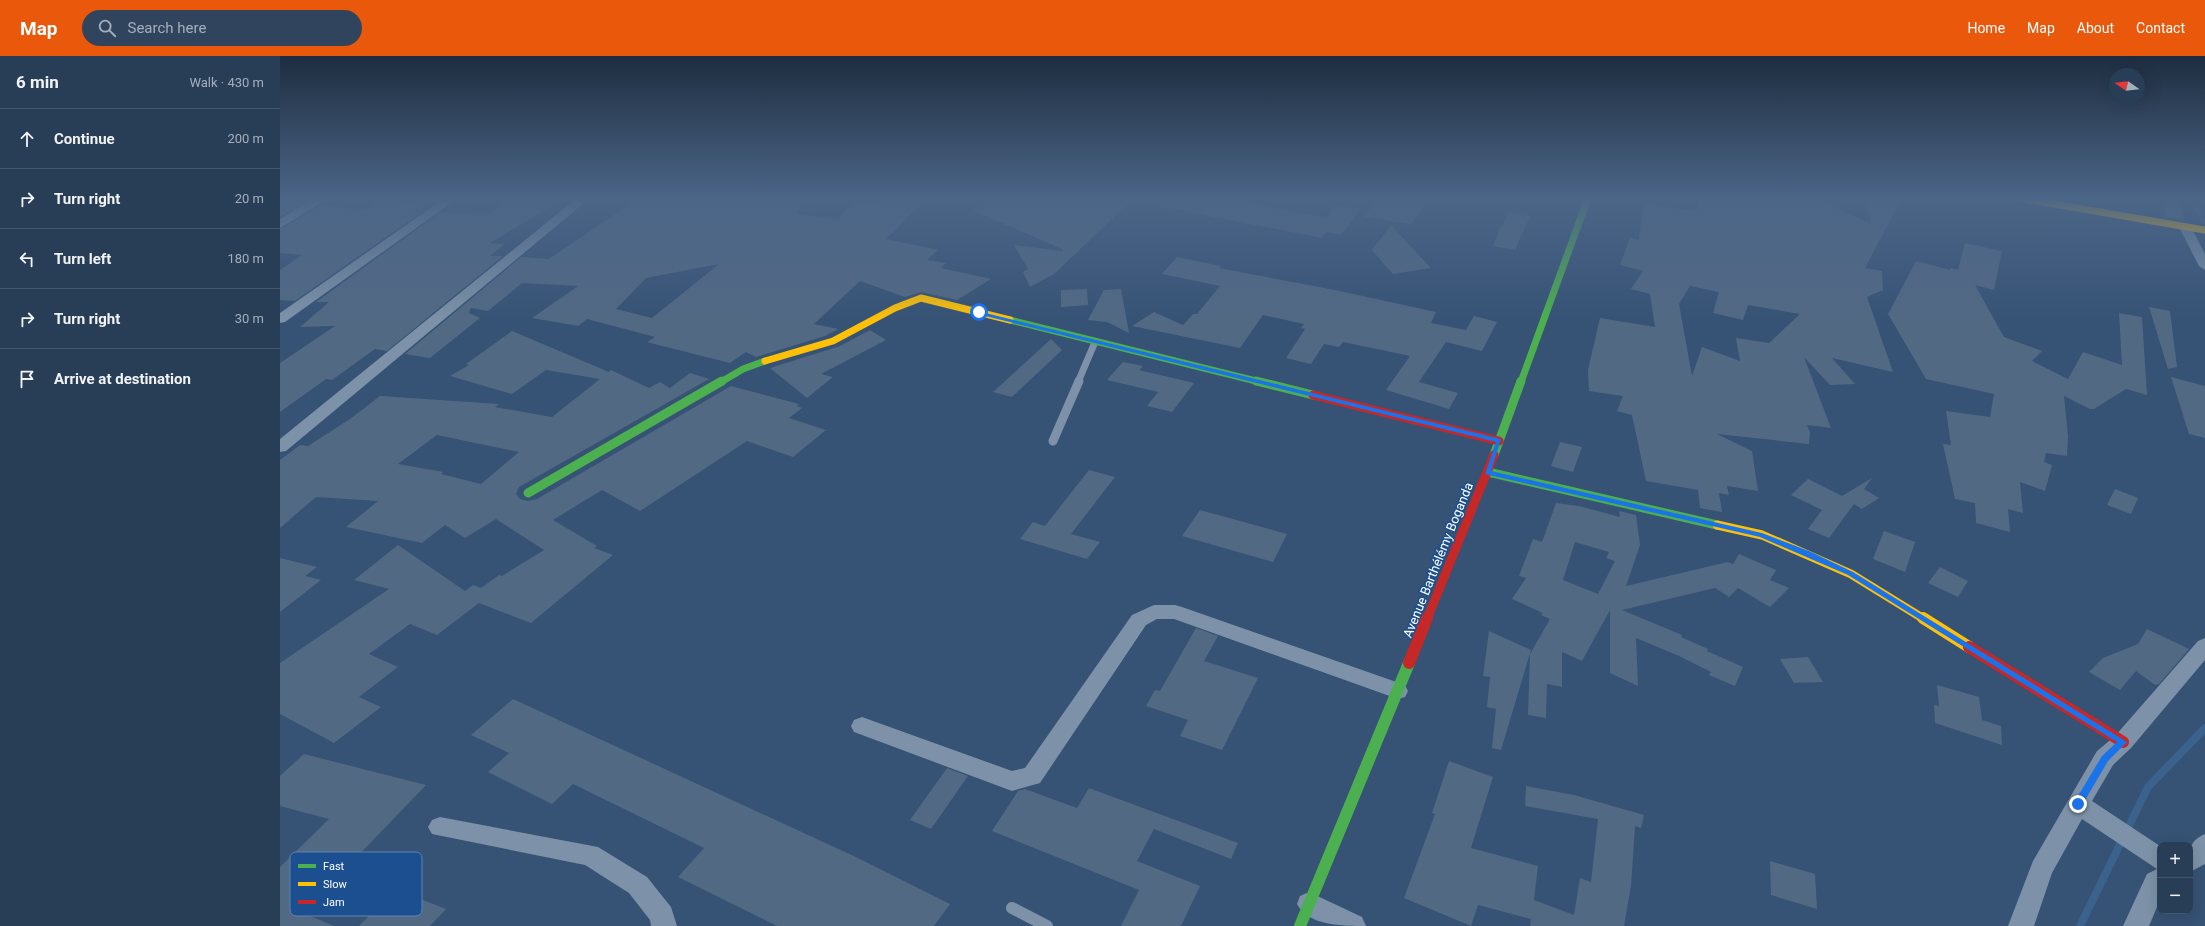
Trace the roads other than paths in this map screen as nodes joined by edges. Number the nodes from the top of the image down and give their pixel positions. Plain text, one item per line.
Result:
1 (394, 239) edge
2 (534, 239) edge
3 (1573, 239) edge
4 (2194, 239) edge
5 (2205, 266) edge
6 (280, 319) edge
7 (1095, 342) junction
8 (1053, 441) dead end
9 (1499, 441) junction
10 (280, 447) edge
11 (1488, 472) junction
12 (528, 494) dead end
13 (2205, 646) edge
14 (1398, 691) junction
15 (862, 726) dead end
16 (2123, 742) junction
17 (2078, 804) junction
18 (440, 827) dead end
19 (2205, 845) edge
20 (2157, 857) edge
21 (2193, 859) edge
22 (2157, 881) edge
23 (1309, 904) junction
24 (1012, 908) dead end
25 (664, 926) edge
26 (1047, 926) edge
27 (1300, 926) edge
28 (1353, 926) edge
29 (2021, 926) edge
30 (2136, 926) edge

1 - 6 street
2 - 10 street
3 - 9 street, Avenue Barthélémy Boganda
4 - 5 street
7 - 8 lane
7 - 9 street
7 - 12 street
9 - 11 street, Avenue Barthélémy Boganda
11 - 14 street, Avenue Barthélémy Boganda
11 - 16 street
13 - 16 street
14 - 15 street
14 - 23 street, Avenue Barthélémy Boganda
16 - 17 street
17 - 20 street
17 - 29 street
18 - 25 street
19 - 21 street
22 - 30 street
23 - 27 street, Avenue Barthélémy Boganda
23 - 28 street
24 - 26 lane

